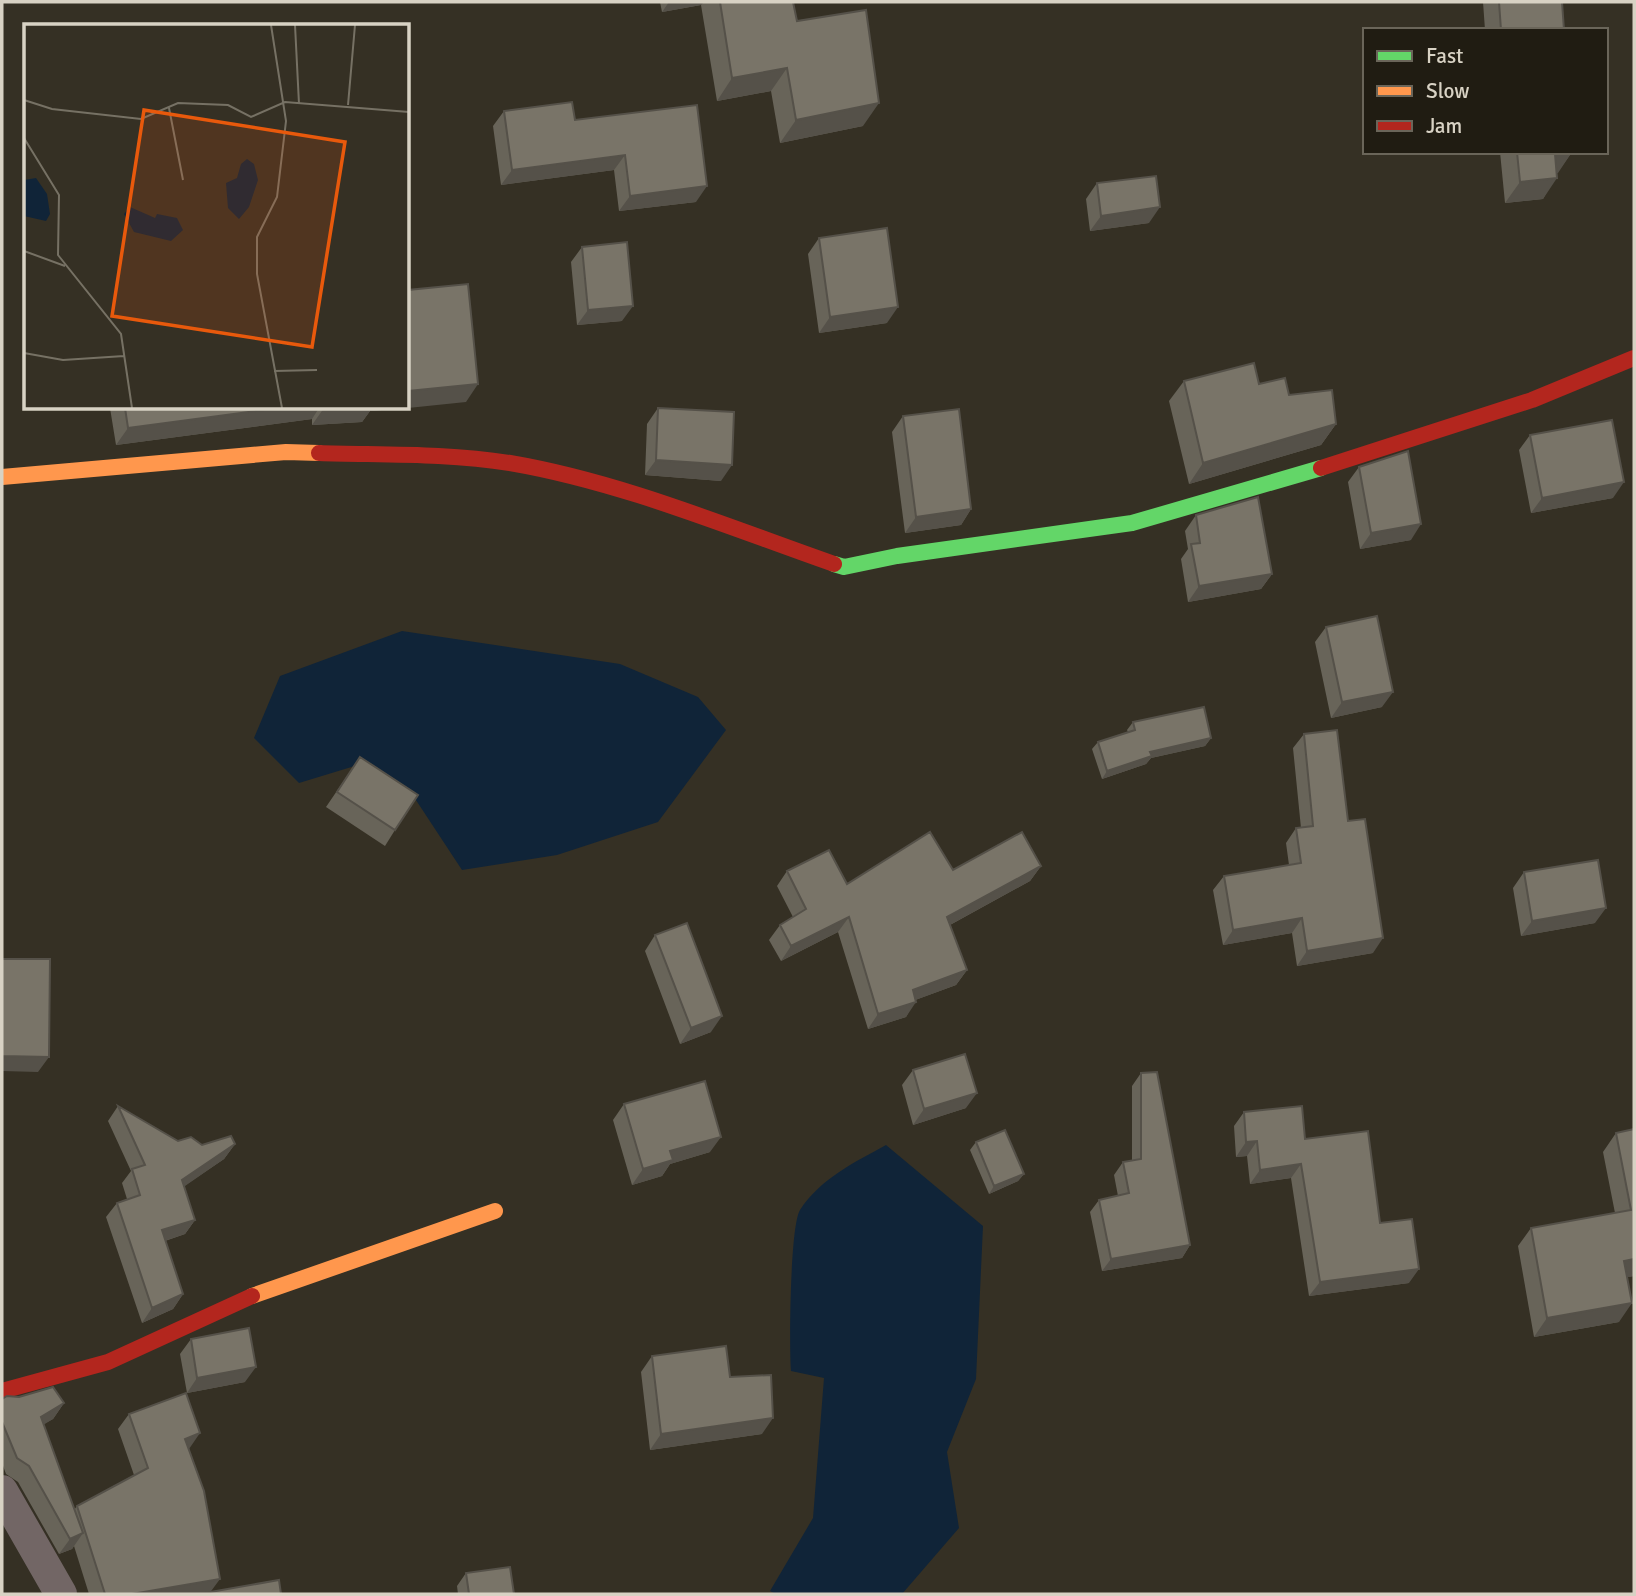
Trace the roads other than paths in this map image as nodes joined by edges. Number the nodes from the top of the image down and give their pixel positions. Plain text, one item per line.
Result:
1 (1634, 358) edge
2 (2, 477) edge
3 (495, 1211) dead end
4 (2, 1391) edge
5 (2, 1491) edge
6 (61, 1594) edge

1 - 2 street
3 - 4 street
5 - 6 street

